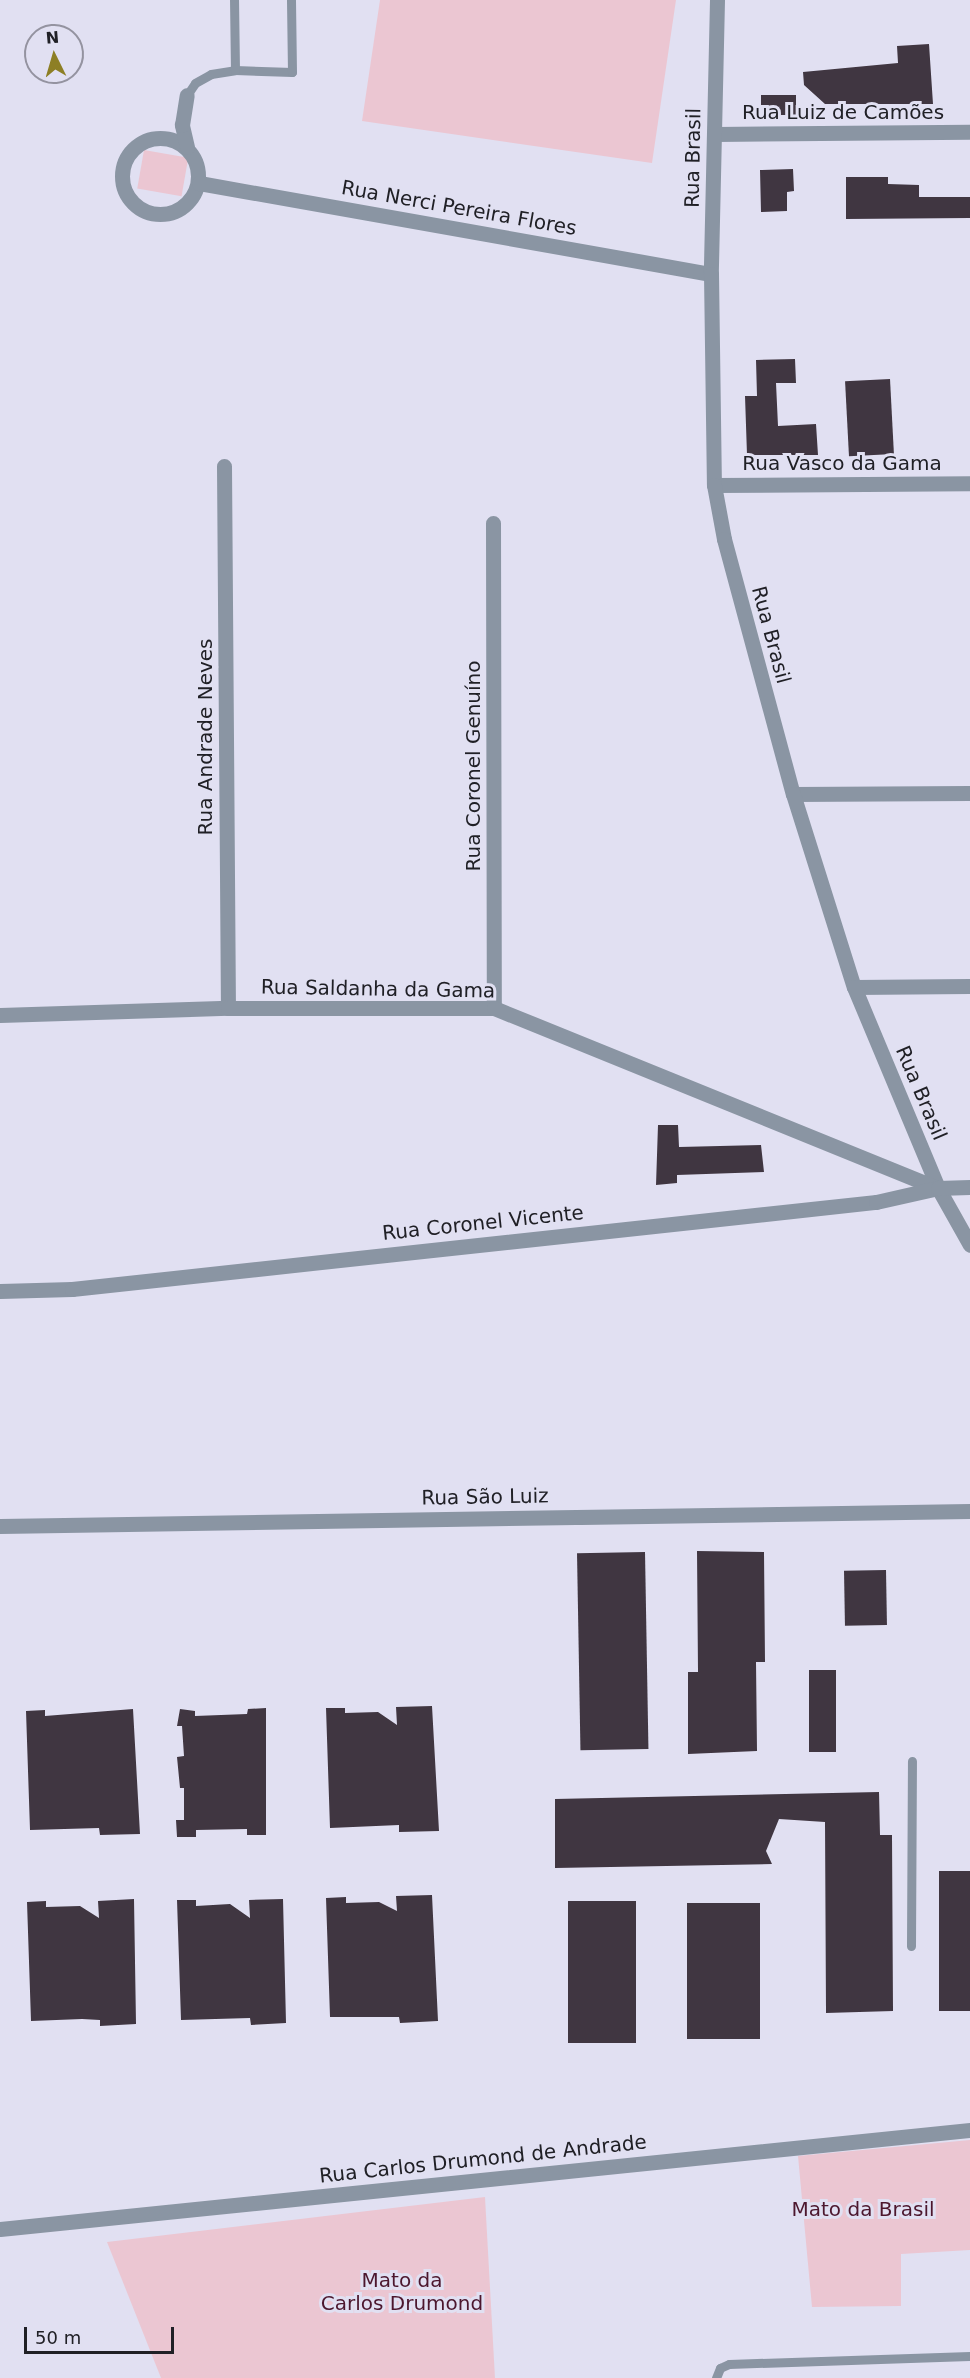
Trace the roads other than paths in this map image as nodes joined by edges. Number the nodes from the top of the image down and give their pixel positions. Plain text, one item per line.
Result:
1 (234, 0) edge
2 (291, 0) edge
3 (717, 0) edge
4 (235, 70) junction
5 (187, 95) joint
6 (970, 132) edge
7 (716, 134) junction
8 (187, 147) junction
9 (199, 183) junction
10 (711, 274) junction
11 (224, 466) dead end
12 (970, 483) edge
13 (714, 485) junction
14 (493, 523) dead end
15 (970, 793) edge
16 (793, 794) junction
17 (970, 986) edge
18 (854, 987) junction
19 (228, 1008) junction
20 (495, 1008) junction
21 (0, 1015) edge
22 (970, 1187) edge
23 (938, 1188) junction
24 (970, 1245) edge
25 (0, 1291) edge
26 (970, 1511) edge
27 (0, 1526) edge
28 (912, 1761) dead end
29 (911, 1946) dead end
30 (970, 2130) edge
31 (0, 2229) edge
32 (970, 2356) edge
33 (716, 2378) edge

1 - 4 lane
2 - 4 lane
3 - 7 street, Rua Brasil
4 - 5 lane
5 - 8 street
6 - 7 street, Rua Luiz de Camões
7 - 10 street, Rua Brasil
8 - 9 street
8 - 9 street
9 - 10 street, Rua Nerci Pereira Flores
10 - 13 street, Rua Brasil
11 - 19 street, Rua Andrade Neves
12 - 13 street, Rua Vasco da Gama
13 - 16 street, Rua Brasil
14 - 20 street, Rua Coronel Genuíno
15 - 16 street
16 - 18 street, Rua Brasil
17 - 18 street
18 - 23 street, Rua Brasil
19 - 20 street, Rua Saldanha da Gama
19 - 21 street, Rua Saldanha da Gama
20 - 23 street, Rua Saldanha da Gama
22 - 23 street, Rua Coronel Vicente
23 - 24 street, Rua Brasil
23 - 25 street, Rua Coronel Vicente
26 - 27 street, Rua São Luiz
28 - 29 lane
30 - 31 street, Rua Carlos Drumond de Andrade
32 - 33 lane

